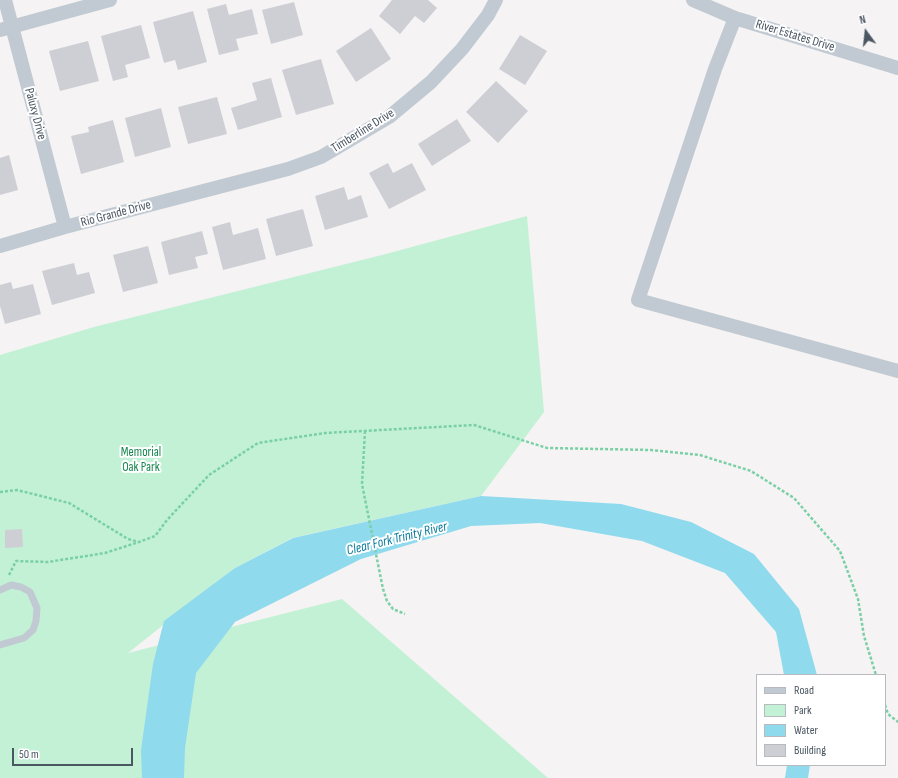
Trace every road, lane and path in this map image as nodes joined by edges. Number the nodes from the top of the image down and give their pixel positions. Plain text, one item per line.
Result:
1 (5, 0) edge
2 (110, 0) edge
3 (496, 0) edge
4 (692, 0) edge
5 (735, 18) junction
6 (6, 29) edge
7 (898, 68) edge
8 (232, 183) joint
9 (65, 227) junction
10 (0, 246) edge
11 (898, 371) edge
12 (364, 431) junction
13 (0, 492) edge
14 (139, 542) junction
15 (0, 590) edge
16 (405, 614) dead end
17 (0, 645) edge
18 (876, 674) edge
19 (886, 708) edge
20 (898, 722) edge

1 - 6 street, Paluxy Drive
2 - 6 street
3 - 8 street, Timberline Drive
4 - 5 street, River Estates Drive
5 - 7 street, River Estates Drive
5 - 11 street
6 - 9 street, Paluxy Drive
8 - 9 street, Rio Grande Drive
9 - 10 street, Rio Grande Drive
12 - 14 path
12 - 16 path
12 - 18 path
13 - 14 path
14 - 15 path
15 - 17 lane
19 - 20 path

